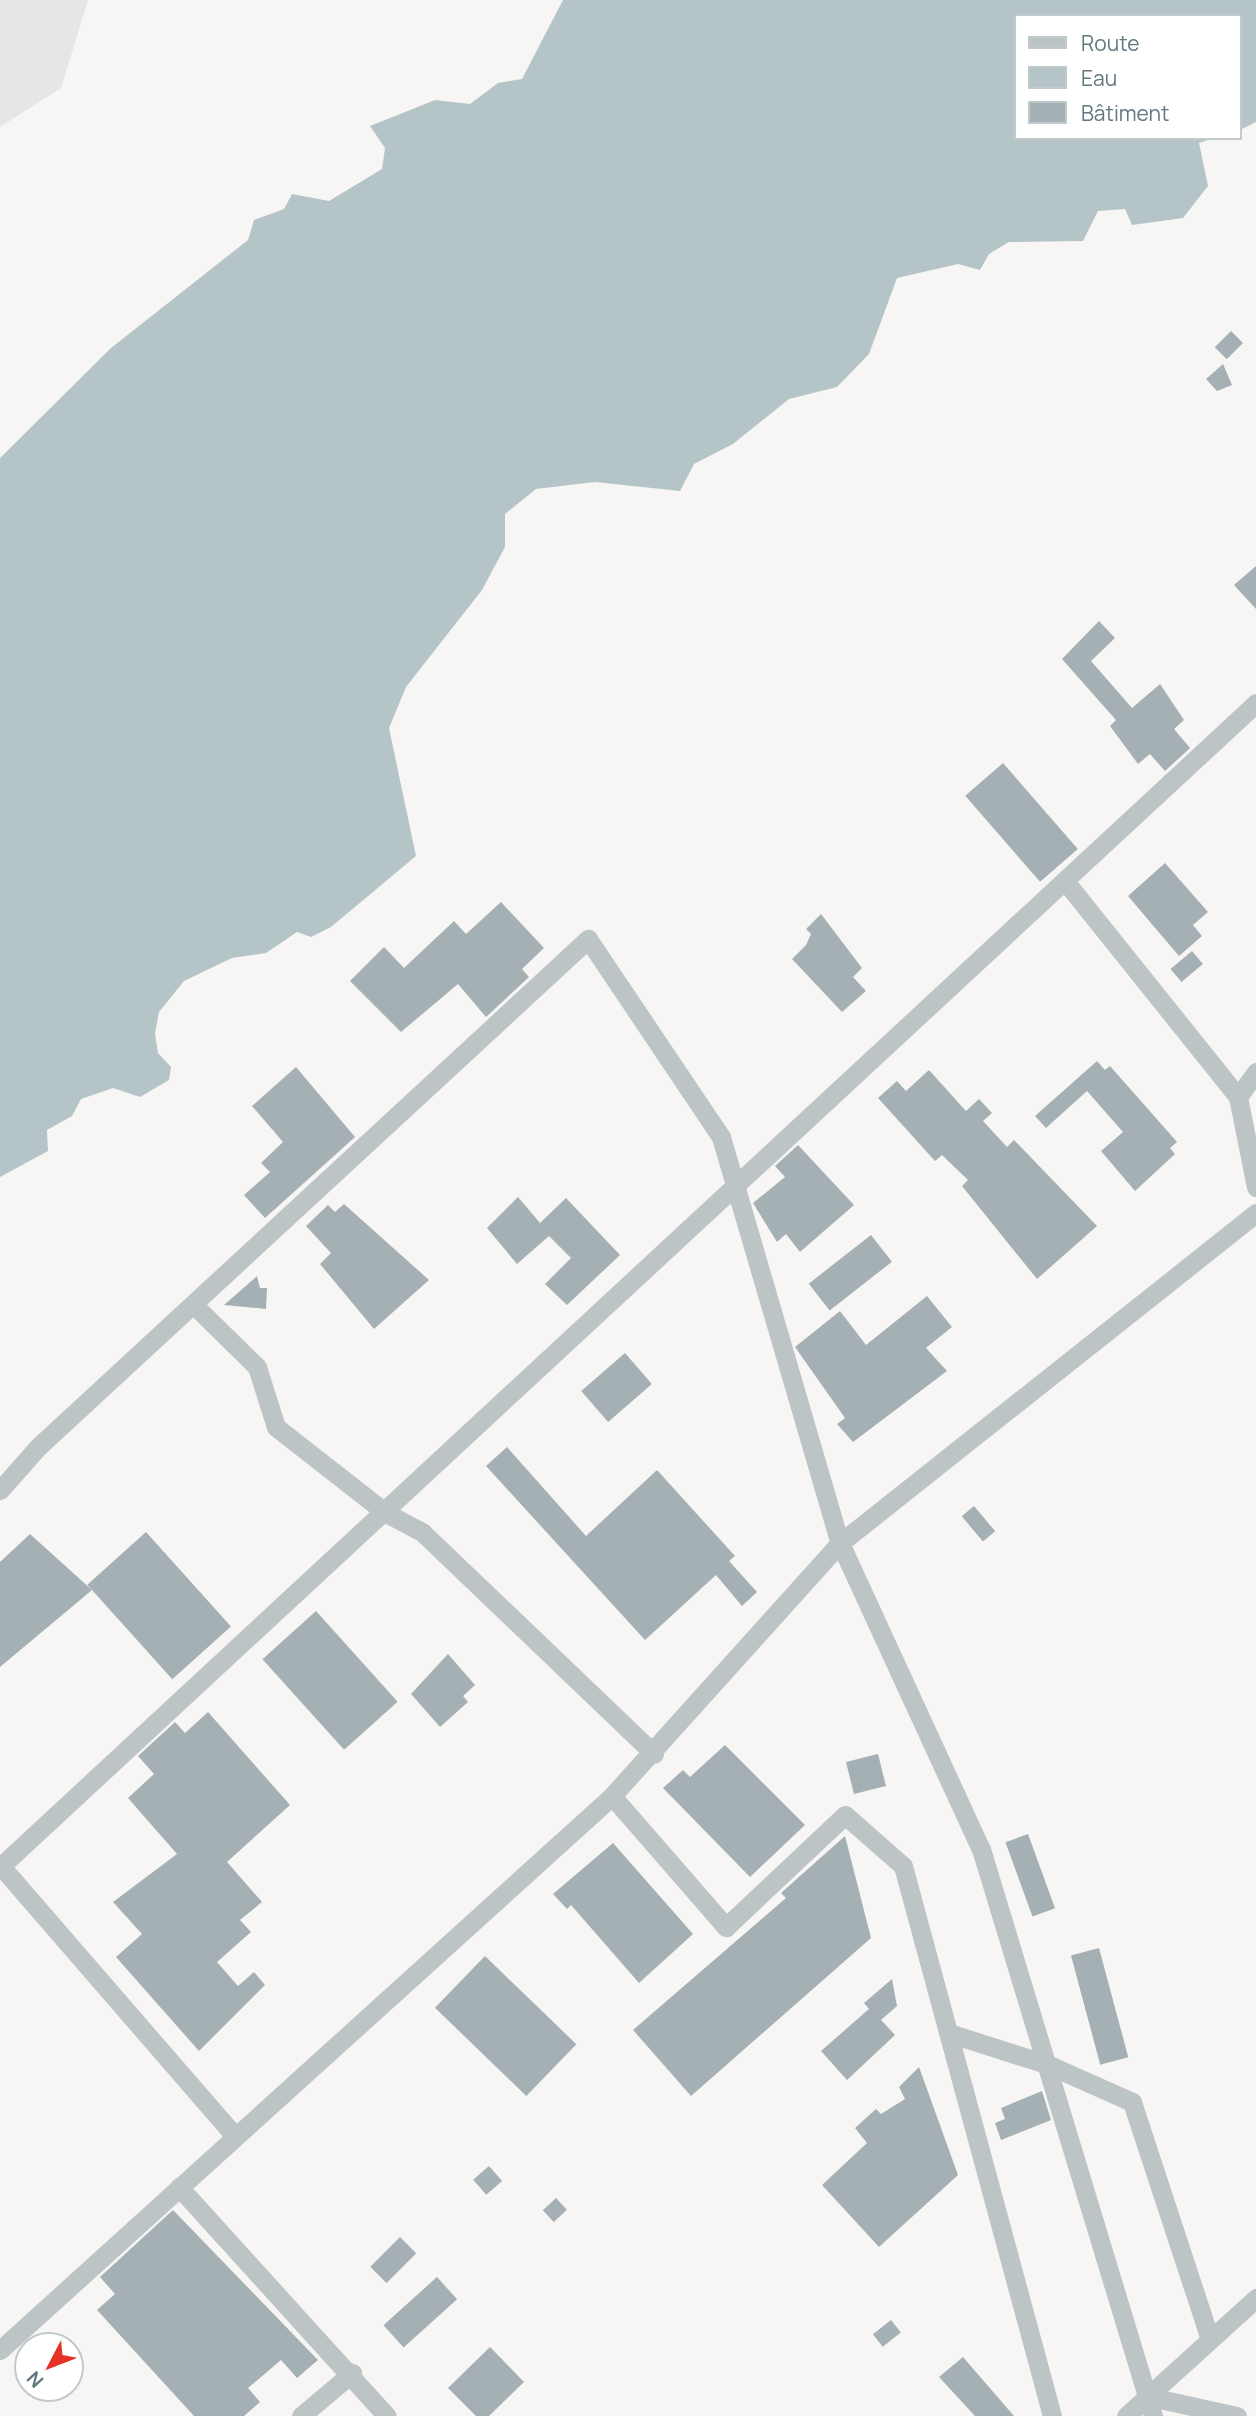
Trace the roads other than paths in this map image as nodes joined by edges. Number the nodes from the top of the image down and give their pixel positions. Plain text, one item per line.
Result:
1 (1256, 703) edge
2 (1065, 881) junction
3 (1256, 1072) edge
4 (1238, 1097) junction
5 (1256, 1187) edge
6 (733, 1190) junction
7 (1256, 1213) edge
8 (195, 1306) junction
9 (0, 1490) edge
10 (386, 1513) junction
11 (840, 1543) junction
12 (654, 1754) junction
13 (612, 1796) junction
14 (0, 1866) edge
15 (952, 2034) junction
16 (1049, 2064) junction
17 (234, 2135) junction
18 (179, 2187) junction
19 (1256, 2298) edge
20 (1210, 2339) junction
21 (0, 2350) edge
22 (352, 2374) junction
23 (1146, 2396) junction
24 (301, 2416) edge
25 (387, 2416) edge
26 (1052, 2416) edge
27 (1126, 2416) edge
28 (1153, 2416) edge
29 (1237, 2416) edge

1 - 2 street
2 - 4 street
2 - 6 street
3 - 4 street
4 - 5 street
6 - 8 street
6 - 10 street
6 - 11 street
7 - 11 street
8 - 9 street
8 - 10 street
10 - 12 street
10 - 14 street
11 - 12 street
11 - 16 street
12 - 13 street
13 - 15 street
13 - 17 street
14 - 17 street
15 - 16 street
15 - 26 street
16 - 20 street
16 - 23 street
17 - 18 street
18 - 21 street
18 - 22 street
19 - 20 street
20 - 23 street
22 - 24 street
22 - 25 street
23 - 27 street
23 - 28 street
23 - 29 street

